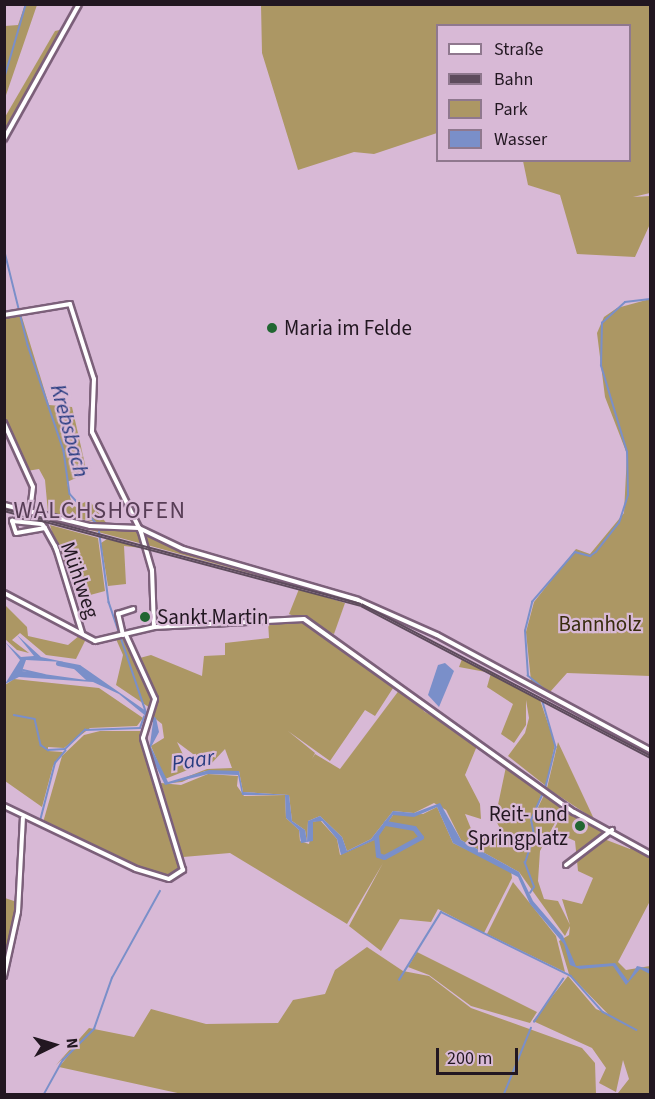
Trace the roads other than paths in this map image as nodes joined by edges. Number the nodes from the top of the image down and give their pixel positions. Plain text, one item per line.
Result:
1 (79, 4) edge
2 (4, 139) edge
3 (4, 315) edge
4 (4, 423) edge
5 (4, 505) edge
6 (30, 511) junction
7 (45, 528) junction
8 (139, 528) junction
9 (4, 593) edge
10 (133, 609) dead end
11 (156, 626) junction
12 (82, 634) junction
13 (122, 635) junction
14 (651, 750) edge
15 (4, 806) edge
16 (23, 818) junction
17 (612, 830) junction
18 (651, 854) edge
19 (567, 865) dead end
20 (4, 976) edge

1 - 2 street
3 - 8 street
4 - 6 street
5 - 6 street
6 - 8 street
7 - 7 street, Mühlweg
7 - 12 street, Mühlweg
8 - 11 street
8 - 14 street
9 - 12 street
10 - 13 street, Mühlweg
11 - 13 street, Mühlweg
11 - 17 street, Mühlweg
12 - 13 street, Mühlweg
13 - 16 street
15 - 16 street
16 - 20 street
17 - 18 street, Mühlweg
17 - 19 street

